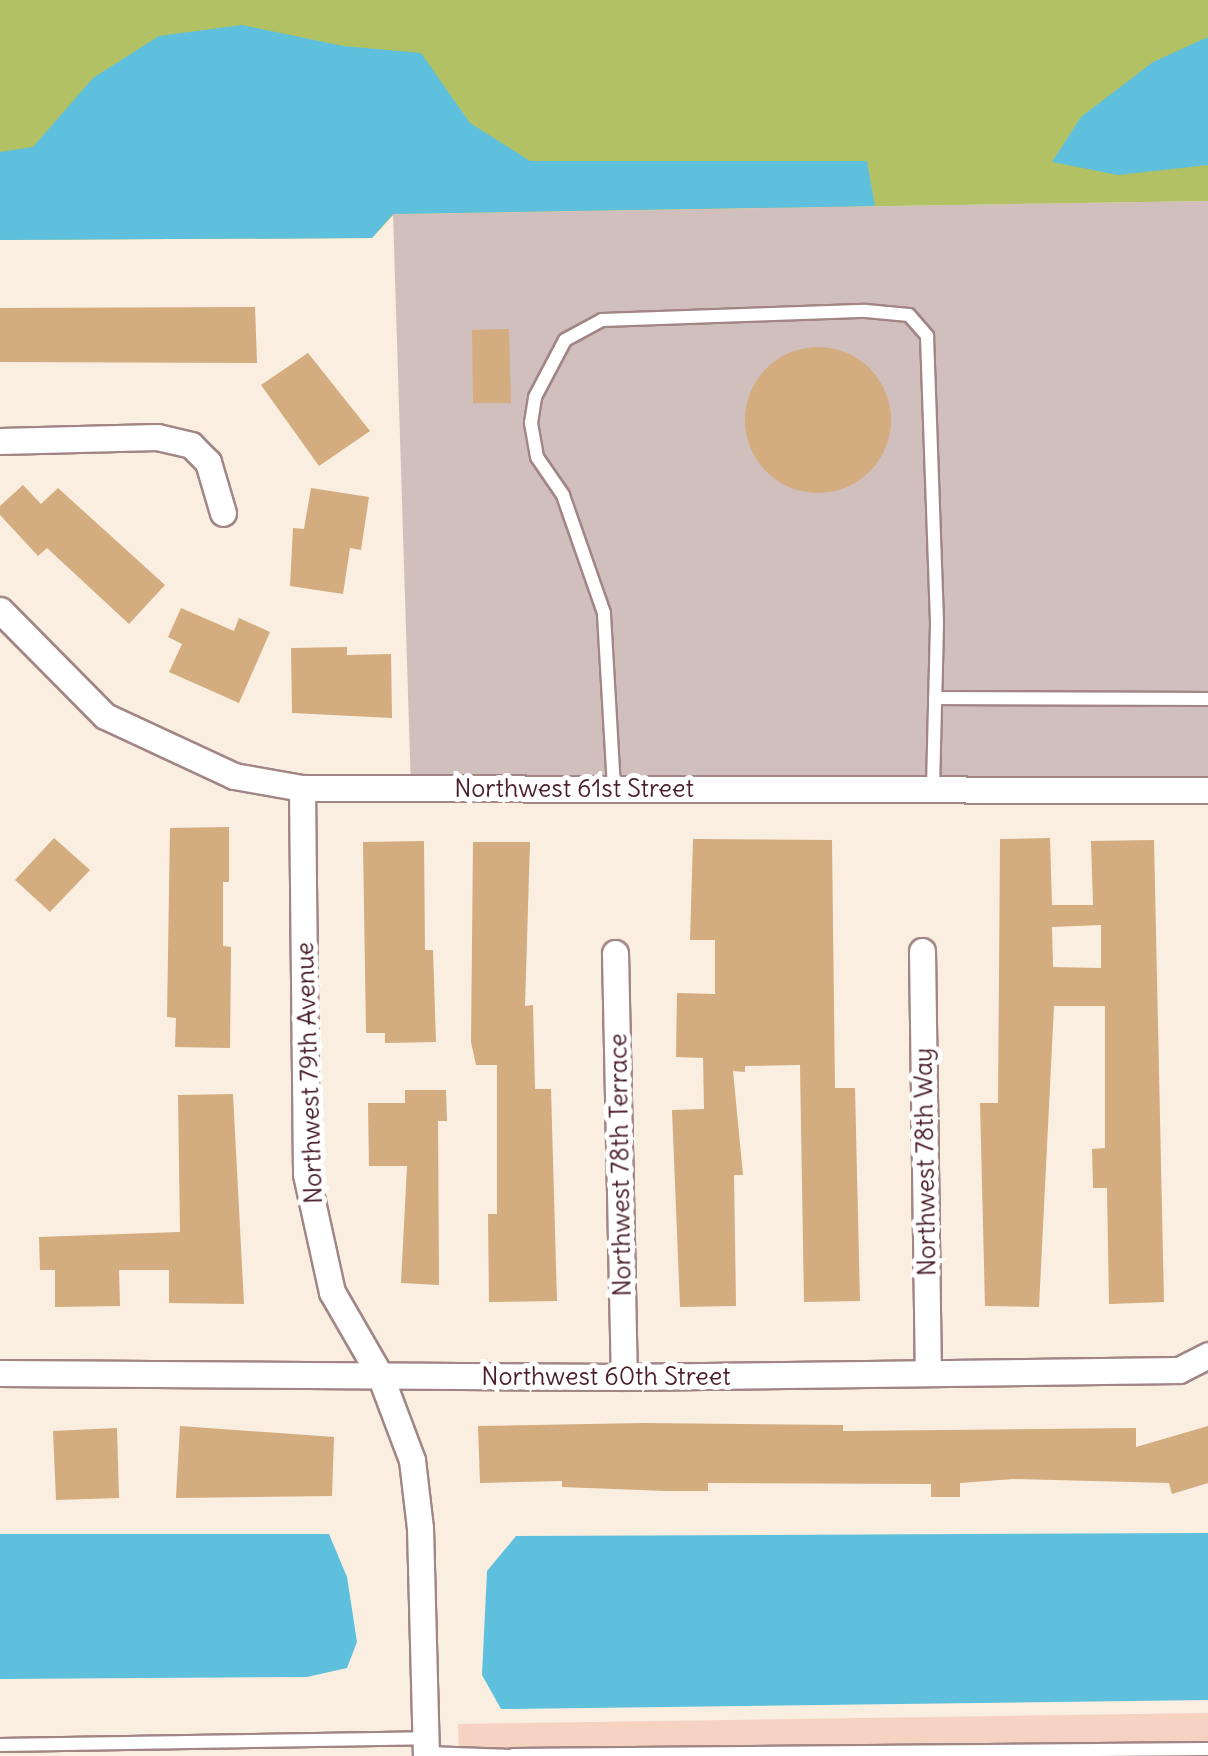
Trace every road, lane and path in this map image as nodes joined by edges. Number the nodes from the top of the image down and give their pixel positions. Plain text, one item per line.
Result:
1 (0, 441) edge
2 (223, 514) dead end
3 (0, 610) edge
4 (936, 698) junction
5 (1208, 699) edge
6 (934, 786) junction
7 (302, 788) junction
8 (614, 788) junction
9 (1208, 790) edge
10 (922, 950) dead end
11 (615, 953) dead end
12 (1208, 1354) edge
13 (0, 1373) edge
14 (928, 1373) junction
15 (380, 1375) junction
16 (624, 1377) junction
17 (0, 1745) edge
18 (426, 1749) edge
19 (1208, 1749) edge
20 (514, 1755) edge
21 (712, 1755) edge

1 - 2 street
3 - 7 street, Northwest 61st Street
4 - 5 lane
4 - 6 lane
4 - 8 lane
6 - 8 street, Northwest 61st Street
6 - 9 street, Northwest 61st Street
7 - 8 street, Northwest 61st Street
7 - 15 street, Northwest 79th Avenue
10 - 14 street, Northwest 78th Way
11 - 16 street, Northwest 78th Terrace
12 - 14 street, Northwest 60th Street
13 - 15 street, Northwest 60th Street
14 - 16 street, Northwest 60th Street
15 - 16 street, Northwest 60th Street
15 - 18 street, Northwest 79th Avenue
17 - 18 lane
18 - 20 lane
19 - 21 lane
20 - 21 lane

